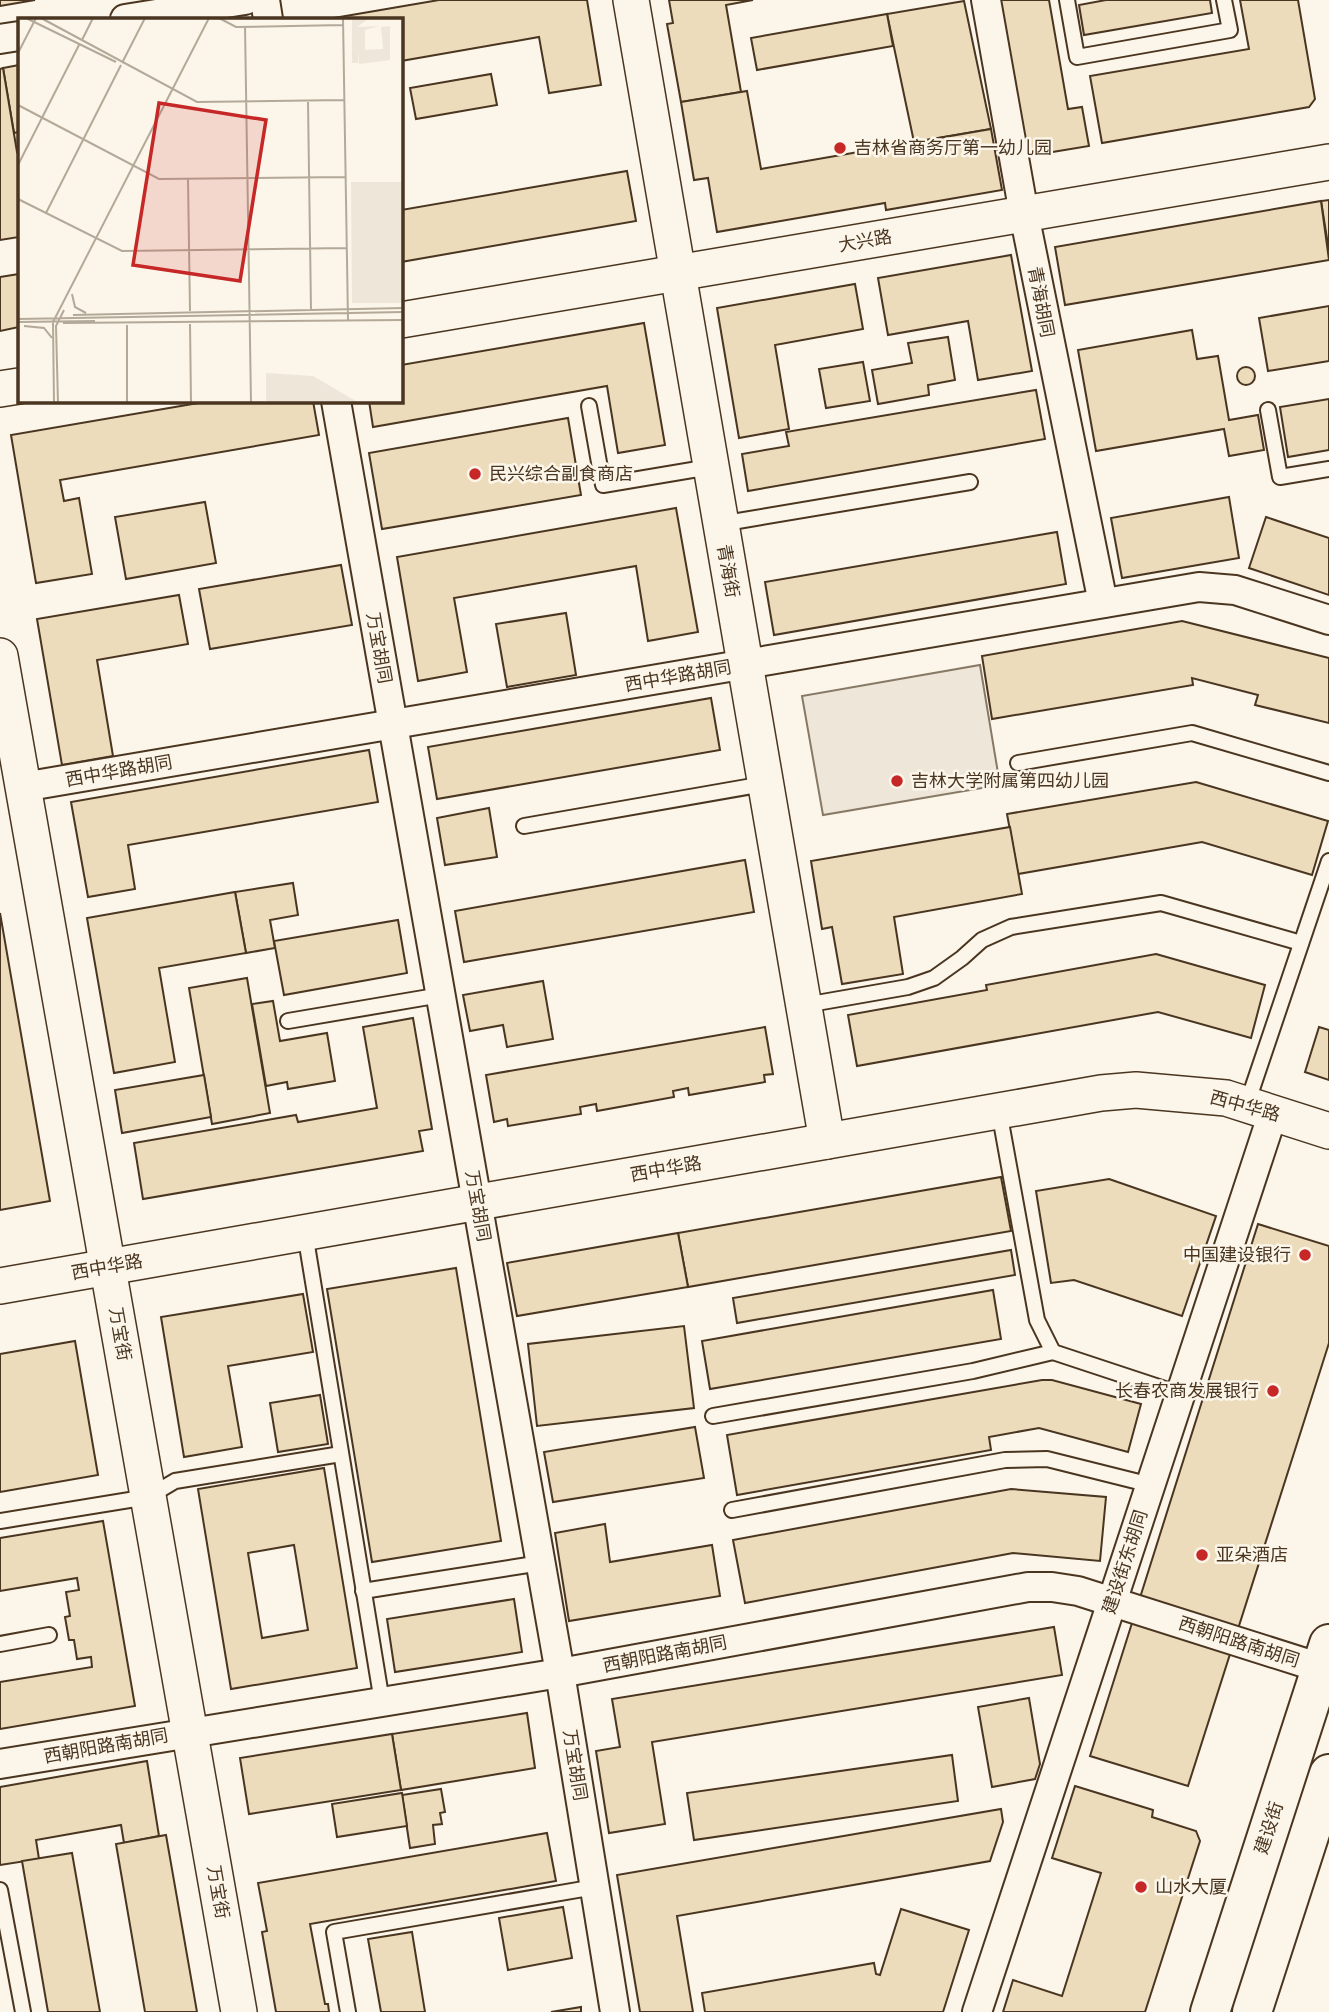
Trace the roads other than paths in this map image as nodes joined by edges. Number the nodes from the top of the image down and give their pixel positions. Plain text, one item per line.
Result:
1 (245, 0) edge
2 (265, 0) edge
3 (631, 0) edge
4 (986, 0) edge
5 (1067, 0) edge
6 (1224, 0) edge
7 (131, 18) edge
8 (268, 18) edge
9 (18, 36) edge
10 (0, 39) edge
11 (1329, 162) edge
12 (1024, 214) junction
13 (677, 273) junction
14 (402, 320) edge
15 (18, 386) edge
16 (0, 389) edge
17 (336, 402) edge
18 (589, 406) dead end
19 (1268, 410) dead end
20 (710, 467) junction
21 (1329, 469) edge
22 (970, 482) dead end
23 (720, 524) junction
24 (1102, 603) junction
25 (1329, 620) edge
26 (0, 656) edge
27 (744, 664) junction
28 (393, 724) junction
29 (1018, 763) dead end
30 (1329, 773) edge
31 (764, 785) junction
32 (23, 788) junction
33 (524, 826) dead end
34 (1329, 861) edge
35 (1301, 943) junction
36 (441, 995) junction
37 (803, 1006) junction
38 (288, 1021) dead end
39 (1260, 1109) junction
40 (999, 1111) junction
41 (1329, 1131) edge
42 (827, 1141) junction
43 (477, 1202) junction
44 (305, 1233) junction
45 (108, 1267) junction
46 (0, 1286) edge
47 (1053, 1352) junction
48 (1181, 1394) junction
49 (713, 1416) dead end
50 (341, 1454) junction
51 (1151, 1485) junction
52 (148, 1497) junction
53 (732, 1510) dead end
54 (0, 1521) edge
55 (541, 1563) junction
56 (363, 1591) junction
57 (1112, 1601) junction
58 (49, 1635) dead end
59 (0, 1644) edge
60 (1325, 1656) edge
61 (560, 1674) junction
62 (382, 1702) junction
63 (190, 1732) junction
64 (0, 1764) edge
65 (1329, 1774) edge
66 (1320, 1833) edge
67 (595, 1887) junction
68 (0, 1890) edge
69 (1258, 2010) edge
70 (23, 2012) edge
71 (239, 2012) edge
72 (348, 2012) edge
73 (615, 2012) edge
74 (977, 2012) edge
75 (1210, 2012) edge

1 - 7 street
2 - 8 street
3 - 13 street, 青海街
4 - 12 street, 青海胡同
5 - 6 lane
9 - 10 street
11 - 12 street, 大兴路
12 - 13 street, 大兴路
12 - 24 street, 青海胡同
13 - 14 street, 大兴路
13 - 20 street, 青海街
15 - 16 street
17 - 28 street, 万宝胡同
18 - 20 lane
19 - 21 lane
20 - 23 street, 青海街
22 - 23 lane
23 - 27 street, 青海街
24 - 25 street, 西中华路胡同
24 - 27 street, 西中华路胡同
26 - 32 street, 万宝街
27 - 28 street, 西中华路胡同
27 - 31 street, 青海街
28 - 32 street, 西中华路胡同
28 - 36 street, 万宝胡同
29 - 30 lane
31 - 33 lane
31 - 37 street, 青海街
32 - 45 street, 万宝街
34 - 35 lane
35 - 37 lane
35 - 39 lane
36 - 38 lane
36 - 43 street, 万宝胡同
37 - 42 street, 青海街
39 - 40 street, 西中华路
39 - 41 street, 西中华路
39 - 48 street, 建设街东胡同
40 - 42 street, 西中华路
40 - 47 lane
42 - 43 street, 西中华路
43 - 44 street, 西中华路
43 - 55 street, 万宝胡同
44 - 45 street, 西中华路
44 - 50 lane
45 - 46 street, 西中华路
45 - 52 street, 万宝街
47 - 48 lane
47 - 49 lane
48 - 51 street, 建设街东胡同
50 - 52 lane
50 - 56 lane
51 - 53 lane
51 - 57 street, 建设街东胡同
52 - 54 lane
52 - 63 street, 万宝街
55 - 56 lane
55 - 61 street, 万宝胡同
56 - 62 lane
57 - 60 street, 西朝阳路南胡同
57 - 61 street, 西朝阳路南胡同
57 - 74 street, 建设街东胡同
58 - 59 lane
60 - 75 main road, 建设街
61 - 62 street, 西朝阳路南胡同
61 - 67 street, 万宝胡同
62 - 63 street, 西朝阳路南胡同
63 - 64 street, 西朝阳路南胡同
63 - 71 street, 万宝街
65 - 66 main road
66 - 69 main road
67 - 72 lane
67 - 73 street, 万宝胡同
68 - 70 lane

